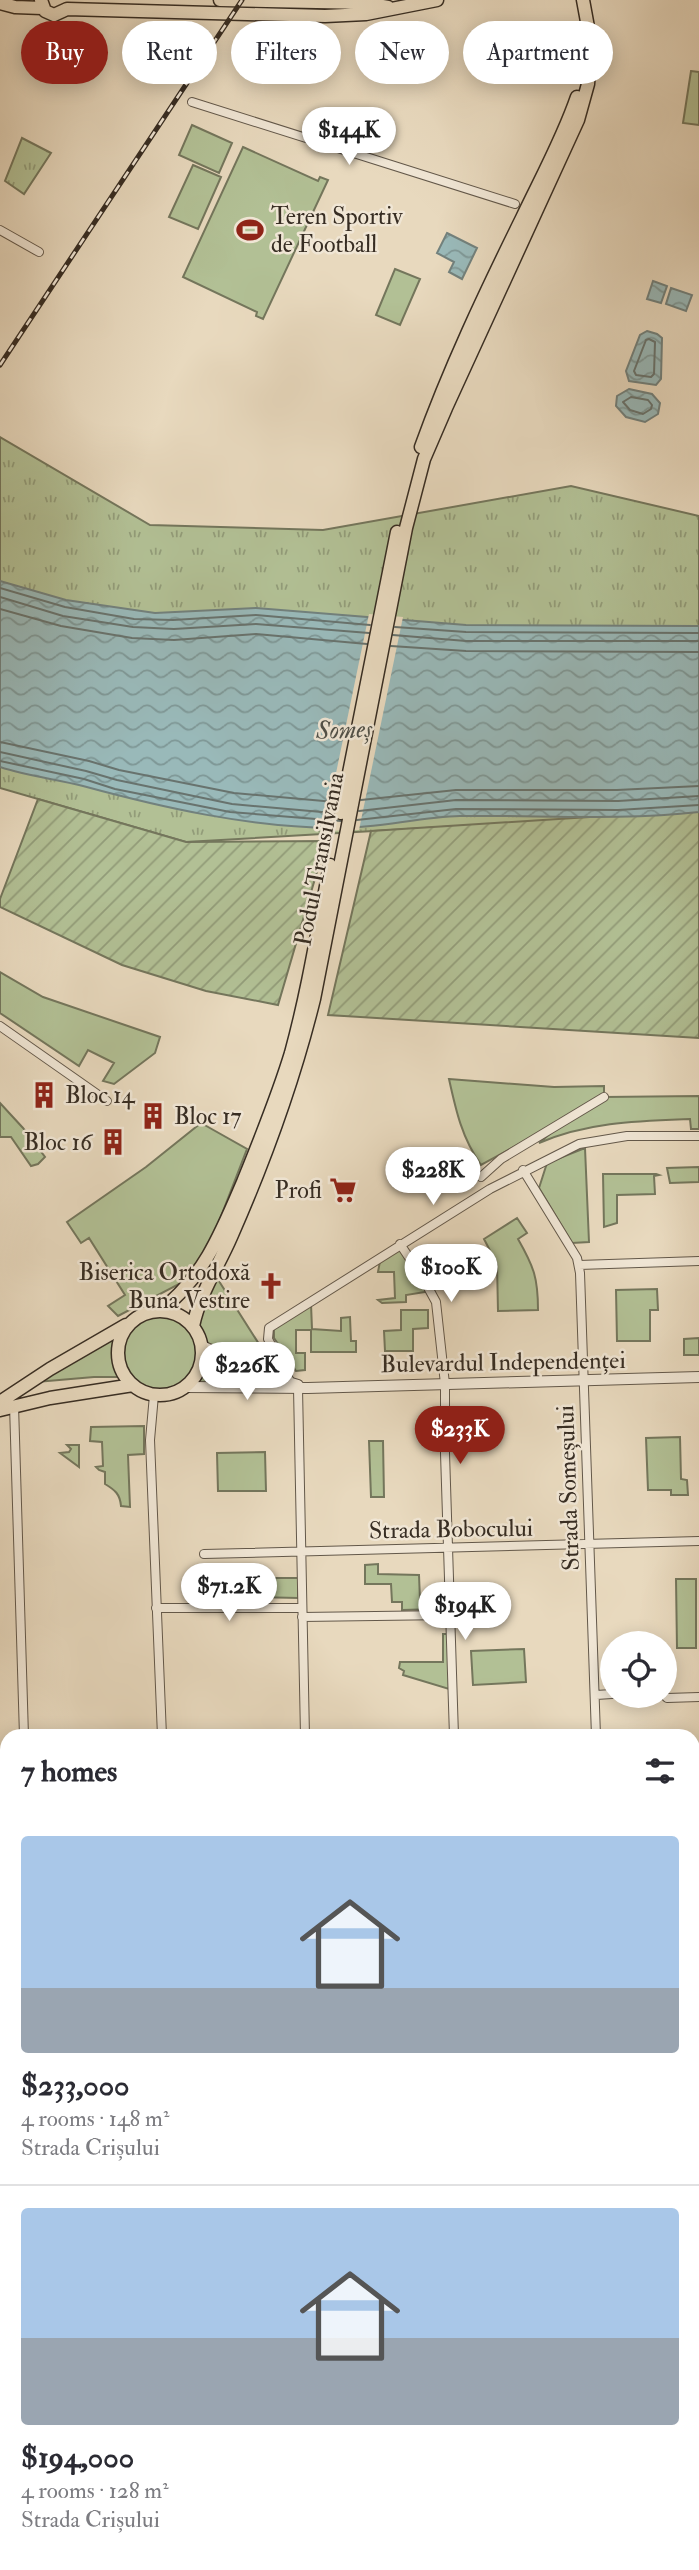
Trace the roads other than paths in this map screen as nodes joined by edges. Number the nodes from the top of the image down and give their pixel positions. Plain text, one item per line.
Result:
1 (220, 0) edge
2 (436, 0) edge
3 (576, 0) edge
4 (583, 0) edge
5 (0, 3) edge
6 (42, 4) edge
7 (68, 4) edge
8 (392, 8) junction
9 (580, 98) junction
10 (192, 102) dead end
11 (515, 204) dead end
12 (0, 230) edge
13 (39, 252) dead end
14 (0, 1027) edge
15 (604, 1097) dead end
16 (107, 1101) dead end
17 (699, 1136) edge
18 (255, 1164) junction
19 (523, 1170) junction
20 (481, 1177) dead end
21 (400, 1244) junction
22 (699, 1261) edge
23 (579, 1265) junction
24 (161, 1310) junction
25 (129, 1324) junction
26 (193, 1326) junction
27 (202, 1346) junction
28 (699, 1377) edge
29 (583, 1381) junction
30 (445, 1384) junction
31 (133, 1385) junction
32 (299, 1386) junction
33 (186, 1387) junction
34 (154, 1395) junction
35 (0, 1402) edge
36 (14, 1405) junction
37 (0, 1410) edge
38 (699, 1541) edge
39 (589, 1544) junction
40 (447, 1549) junction
41 (302, 1551) junction
42 (204, 1554) dead end
43 (156, 1608) junction
44 (302, 1613) junction
45 (449, 1615) junction
46 (596, 1695) junction
47 (600, 1695) edge
48 (677, 1698) edge
49 (699, 1698) edge
50 (24, 1729) edge
51 (162, 1729) edge
52 (305, 1729) edge
53 (454, 1729) edge
54 (596, 1729) edge

1 - 8 main road
2 - 8 main road
3 - 9 main road
4 - 9 main road
5 - 6 main road
6 - 7 main road
7 - 8 main road
9 - 18 main road, Podul Transilvania
10 - 11 street
12 - 13 street
14 - 16 street
15 - 20 street
17 - 19 street
18 - 24 main road
18 - 26 main road
19 - 21 street
19 - 23 street, Strada Someșului
21 - 30 street
21 - 32 street
22 - 23 street
23 - 29 street, Strada Someșului
24 - 25 main road
24 - 26 main road
25 - 31 main road
25 - 35 main road
26 - 27 main road
27 - 32 street, Bulevardul Independenței
27 - 33 main road
28 - 29 street, Bulevardul Independenței
29 - 30 street, Bulevardul Independenței
29 - 39 street, Strada Someșului
30 - 32 street, Bulevardul Independenței
30 - 40 street
31 - 34 main road
31 - 36 main road
32 - 33 street, Bulevardul Independenței
32 - 41 street
33 - 34 main road, Bulevardul Independenței
34 - 43 street
36 - 37 main road
36 - 50 street
38 - 39 street, Strada Bobocului
39 - 40 street, Strada Bobocului
39 - 46 street, Strada Someșului
40 - 41 street, Strada Bobocului
40 - 45 street
41 - 42 street, Strada Bobocului
41 - 44 street
43 - 44 street
43 - 51 street
44 - 45 street
44 - 52 street
45 - 53 street
46 - 47 street
46 - 54 street, Strada Someșului
48 - 49 street

